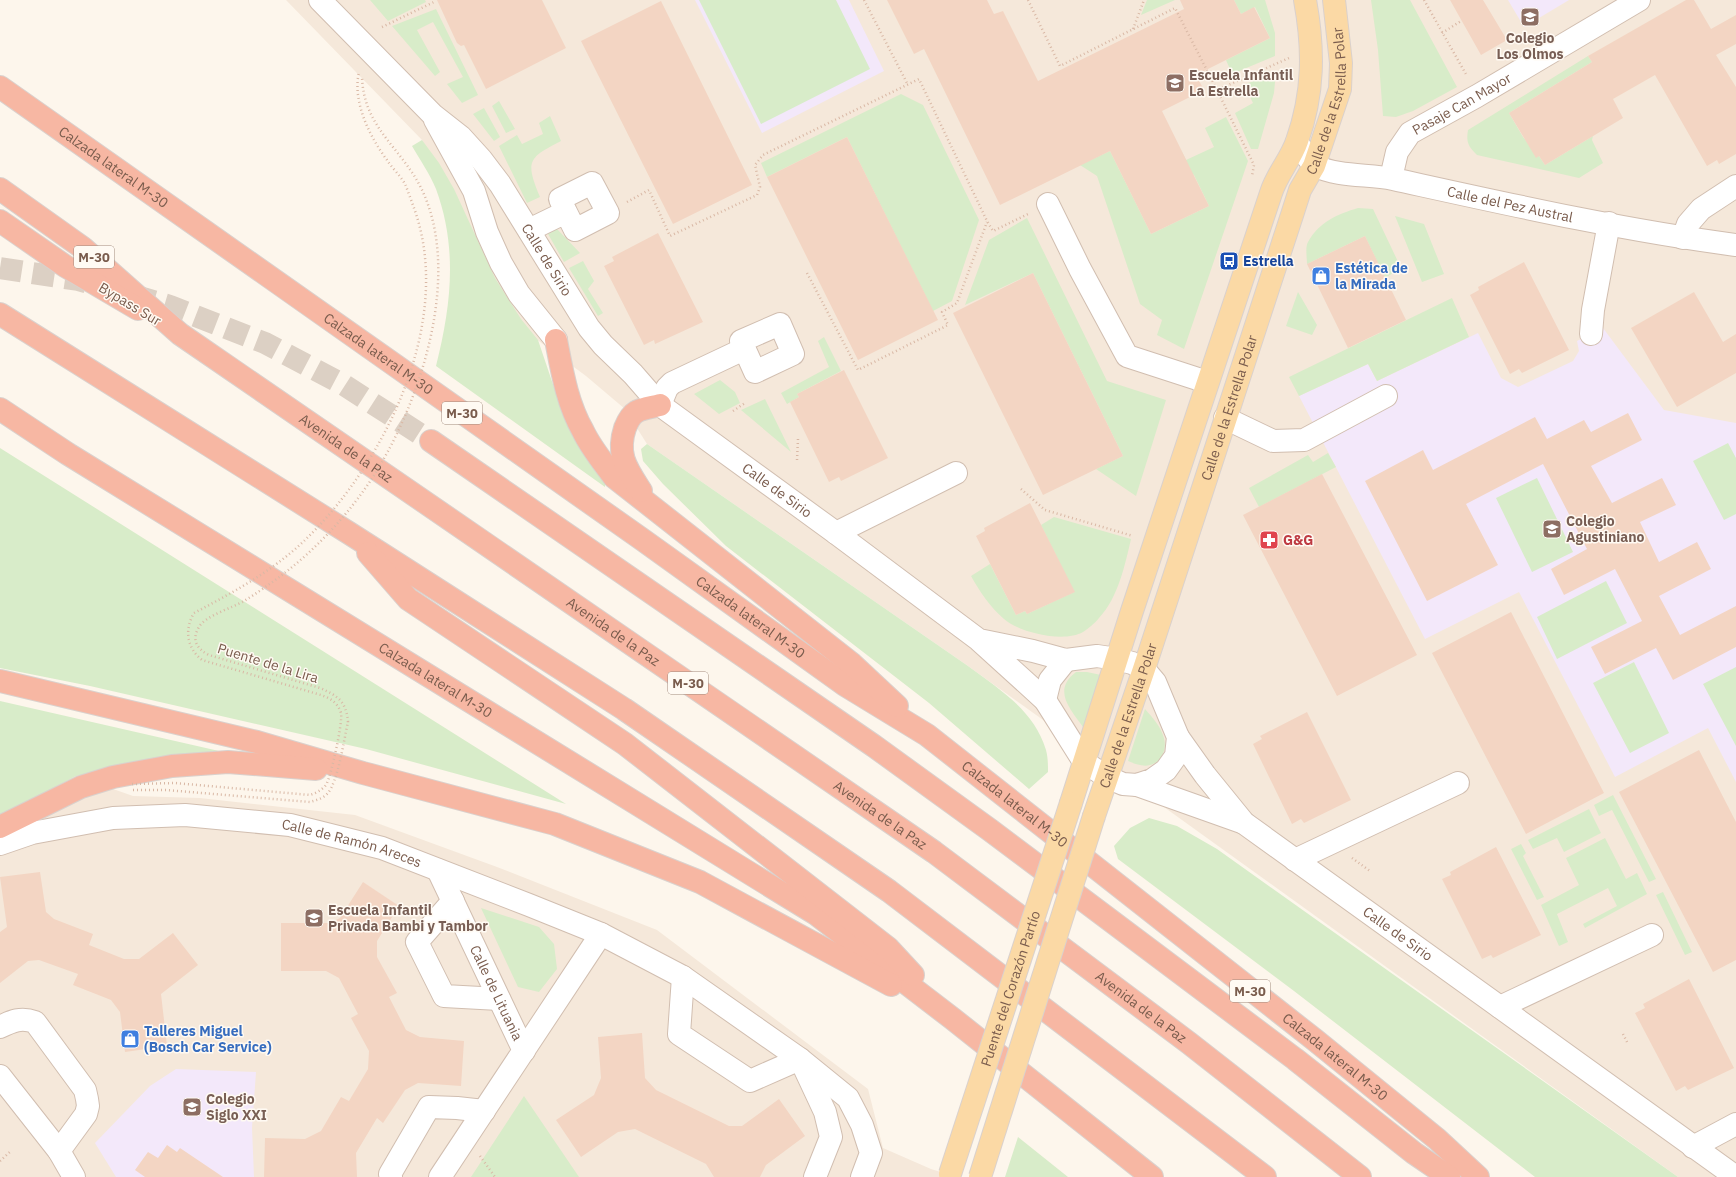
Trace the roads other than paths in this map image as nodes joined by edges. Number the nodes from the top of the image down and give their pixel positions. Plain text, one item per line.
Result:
1 (320, 0) edge
2 (1305, 0) edge
3 (1639, 0) edge
4 (1332, 3) edge
5 (0, 87) edge
6 (433, 115) junction
7 (1297, 142) junction
8 (1314, 166) junction
9 (1391, 178) junction
10 (1736, 186) edge
11 (0, 189) edge
12 (1048, 204) road end
13 (566, 212) junction
14 (0, 221) edge
15 (1609, 223) junction
16 (529, 230) junction
17 (1683, 238) junction
18 (1736, 245) edge
19 (0, 314) edge
20 (180, 334) junction
21 (1591, 334) dead end
22 (556, 340) joint
23 (744, 349) dead end
24 (1207, 382) junction
25 (1386, 396) dead end
26 (660, 405) junction
27 (0, 409) edge
28 (1225, 418) junction
29 (431, 441) tunnel mouth
30 (956, 473) dead end
31 (653, 509) junction
32 (350, 533) junction
33 (836, 533) junction
34 (979, 640) junction
35 (1117, 659) junction
36 (1066, 660) junction
37 (1144, 670) junction
38 (0, 681) edge
39 (1045, 700) junction
40 (927, 735) junction
41 (1178, 737) junction
42 (1084, 762) junction
43 (363, 773) junction
44 (1107, 777) junction
45 (1458, 783) dead end
46 (1137, 785) junction
47 (1071, 803) joint
48 (1094, 816) joint
49 (1244, 823) junction
50 (0, 827) edge
51 (0, 844) edge
52 (1295, 860) junction
53 (438, 870) junction
54 (453, 901) junction
55 (601, 934) junction
56 (1652, 935) dead end
57 (684, 977) junction
58 (499, 999) junction
59 (1500, 1007) junction
60 (953, 1019) junction
61 (0, 1027) edge
62 (524, 1051) junction
63 (800, 1059) junction
64 (0, 1076) edge
65 (484, 1111) junction
66 (1736, 1124) edge
67 (1693, 1147) junction
68 (58, 1151) junction
69 (950, 1175) edge
70 (74, 1177) edge
71 (391, 1177) edge
72 (440, 1177) edge
73 (815, 1177) edge
74 (862, 1177) edge
75 (980, 1177) edge
76 (1152, 1177) edge
77 (1265, 1177) edge
78 (1360, 1177) edge
79 (1449, 1177) edge
80 (1478, 1177) edge
81 (1736, 1177) edge

1 - 6 street, Calle de Sirio
2 - 7 main road, Calle de la Estrella Polar
3 - 9 street, Pasaje Can Mayor
4 - 8 main road, Calle de la Estrella Polar
5 - 40 highway, Calzada lateral M-30 / M-30
6 - 16 street, Calle de Sirio
6 - 22 street, Calle de Sirio
7 - 8 street
7 - 24 main road, Calle de la Estrella Polar
8 - 9 street, Calle del Pez Austral
8 - 28 main road, Calle de la Estrella Polar
9 - 15 street, Calle del Pez Austral
10 - 17 street
11 - 20 highway, Avenida de la Paz / M-30
12 - 24 street, Calle de la Estrella Polar
13 - 13 street
13 - 16 street
14 - 20 highway, Bypass Sur / M-30
15 - 17 street, Calle del Pez Austral
15 - 21 street
16 - 26 street, Calle de Sirio
17 - 18 street, Calle del Pez Austral
19 - 32 highway
20 - 78 highway, Avenida de la Paz / M-30
22 - 31 highway
23 - 26 street
24 - 35 main road, Calle de la Estrella Polar
25 - 28 street
26 - 31 highway
26 - 33 street, Calle de Sirio
27 - 60 highway, Calzada lateral M-30
28 - 37 main road, Calle de la Estrella Polar
29 - 79 highway
30 - 33 street
31 - 40 highway
32 - 60 highway
32 - 77 highway
33 - 34 street, Calle de Sirio
34 - 36 street, Calle de Sirio
34 - 39 street, Calle de Sirio
35 - 36 street, Calle de Sirio
35 - 37 street, Calle de Sirio
35 - 42 main road, Calle de la Estrella Polar
36 - 39 street
37 - 41 street, Calle de Sirio
37 - 44 main road, Calle de la Estrella Polar
38 - 43 highway
39 - 42 street, Calle de Sirio
40 - 80 highway, Calzada lateral M-30 / M-30
41 - 46 street, Calle de Sirio
41 - 49 street, Calle de Sirio
42 - 44 street, Calle de Sirio
42 - 47 main road, Calle de la Estrella Polar
43 - 50 highway
43 - 60 highway
44 - 46 street, Calle de Sirio
44 - 48 main road, Calle de la Estrella Polar
45 - 52 street
46 - 49 street, Calle de Sirio
47 - 69 main road, Puente del Corazón Partío, bridge
48 - 75 main road, Puente del Corazón Partío, bridge
49 - 52 street, Calle de Sirio
51 - 53 street, Calle de Ramón Areces
52 - 59 street, Calle de Sirio
53 - 54 street, Calle de Lituania
53 - 55 street, Calle de Ramón Areces
54 - 58 street, Calle de Lituania
54 - 58 street
55 - 57 street, Calle de Ramón Areces
55 - 62 street, Calle de Lituania
56 - 59 street
57 - 63 street, Calle de Ramón Areces
57 - 63 street
58 - 62 street, Calle de Lituania
59 - 67 street, Calle de Sirio
60 - 76 highway, Calzada lateral M-30
61 - 68 street
62 - 65 street, Calle de Lituania
63 - 73 street, Calle de Ramón Areces
63 - 74 street, Calle de Ramón Areces
64 - 68 street
65 - 71 street
65 - 72 street, Calle de Lituania
66 - 67 street
67 - 81 street, Calle de Sirio
68 - 70 street

